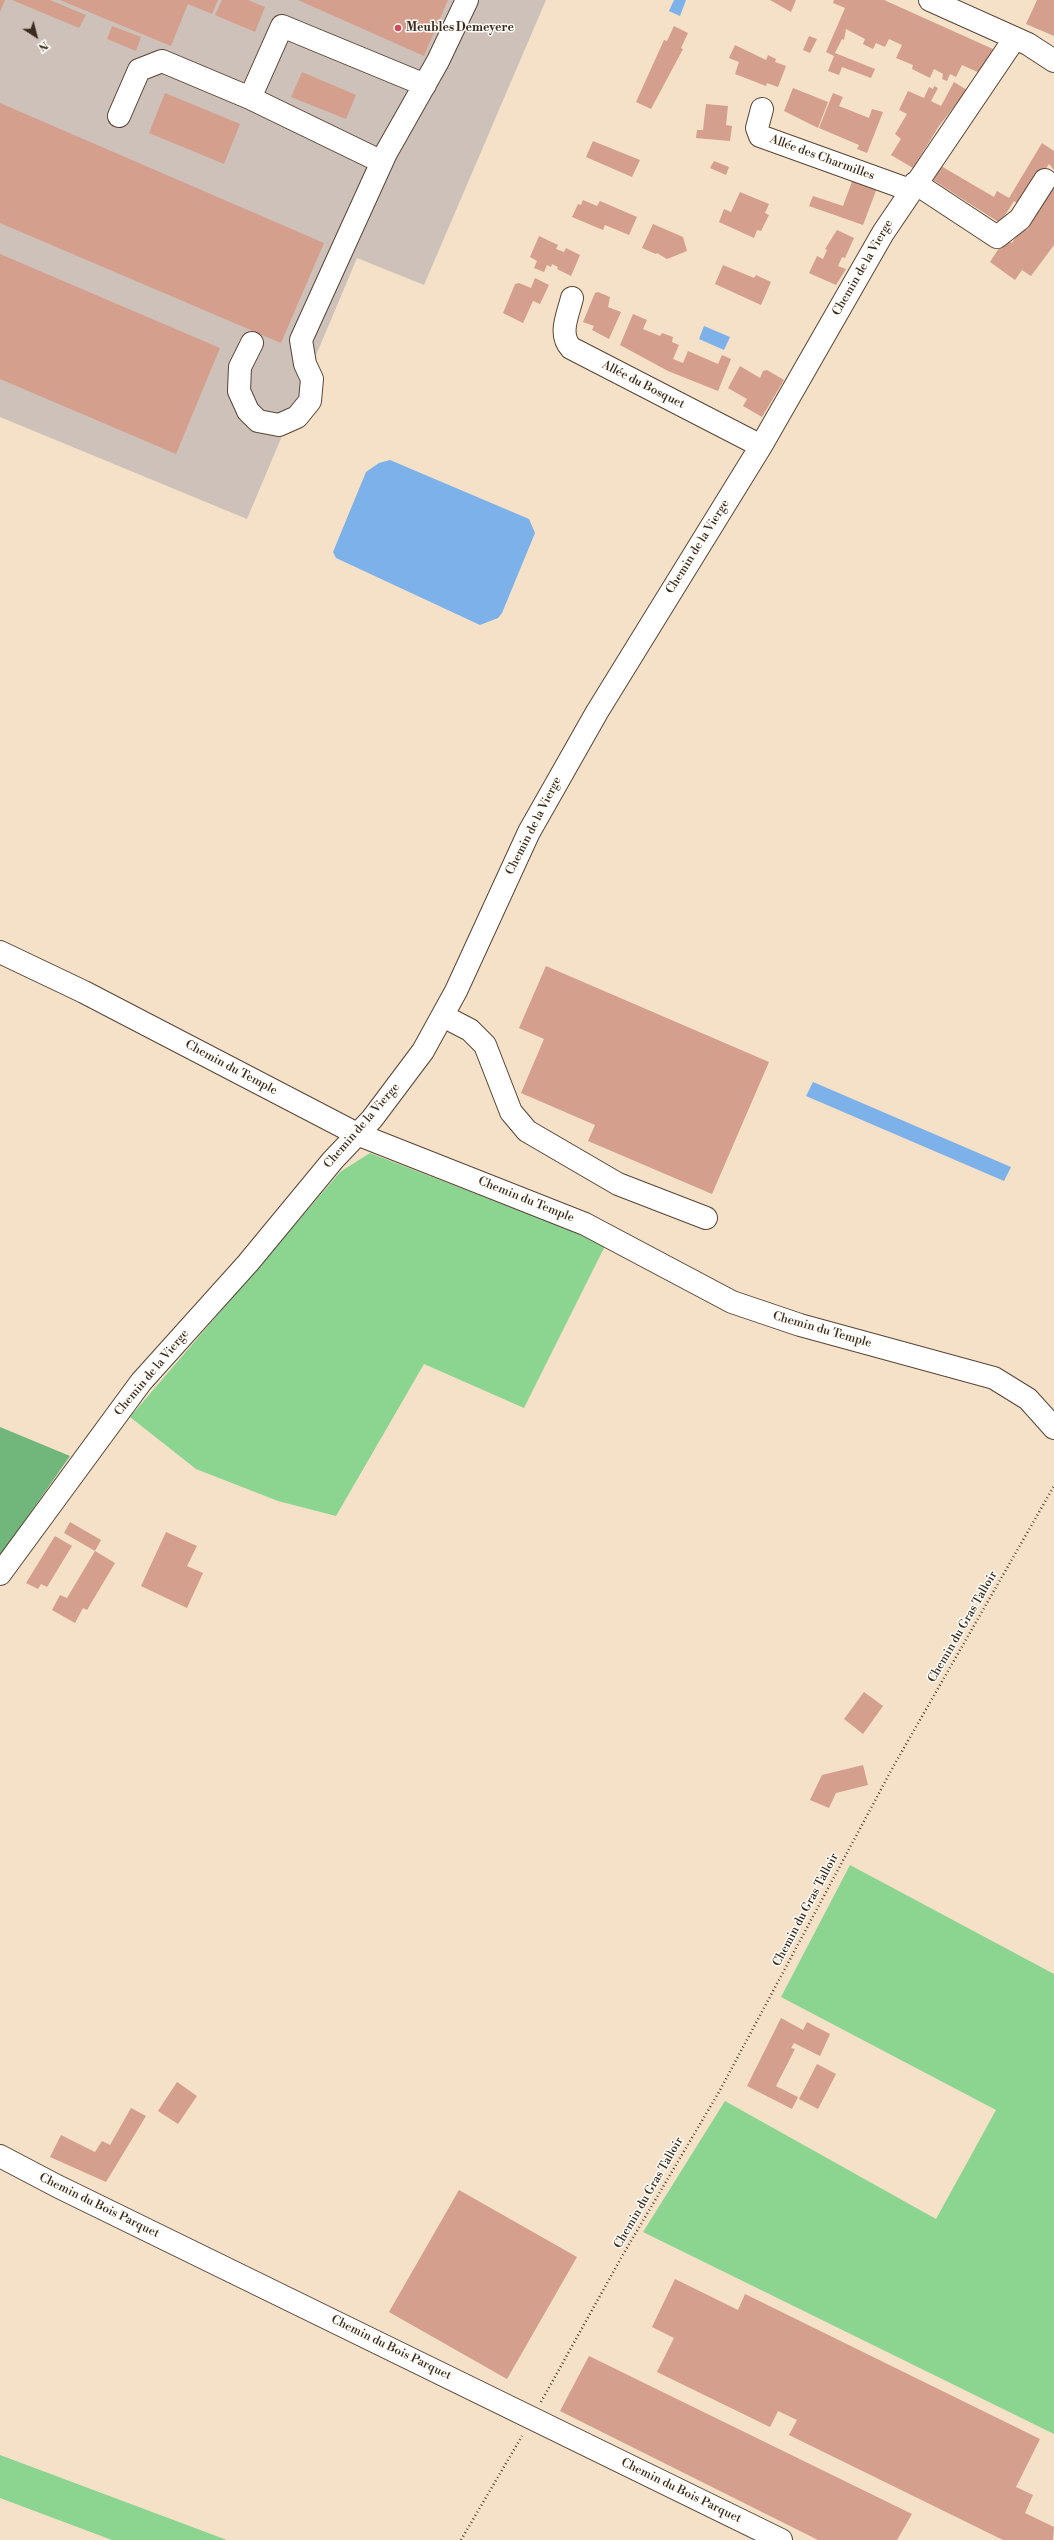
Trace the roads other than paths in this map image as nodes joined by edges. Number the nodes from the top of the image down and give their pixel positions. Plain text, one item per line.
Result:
1 (467, 0) edge
2 (930, 0) edge
3 (1015, 38) junction
4 (1054, 61) edge
5 (425, 85) junction
6 (250, 98) junction
7 (762, 109) dead end
8 (119, 116) dead end
9 (382, 162) junction
10 (1045, 180) dead end
11 (913, 186) junction
12 (572, 298) dead end
13 (252, 343) dead end
14 (761, 446) junction
15 (0, 952) edge
16 (443, 1016) junction
17 (357, 1134) junction
18 (706, 1218) dead end
19 (1054, 1428) edge
20 (0, 1574) edge
21 (0, 2156) edge
22 (781, 2540) edge

1 - 5 street
2 - 3 street
3 - 4 street
3 - 11 street, Chemin de la Vierge
5 - 6 street
5 - 9 street
6 - 8 street
6 - 9 street
7 - 11 street, Allée des Charmilles
9 - 13 street
10 - 11 street, Allée des Charmilles
11 - 14 street, Chemin de la Vierge
12 - 14 street, Allée du Bosquet
14 - 16 street, Chemin de la Vierge
15 - 17 street, Chemin du Temple
16 - 17 street, Chemin de la Vierge
16 - 18 street
17 - 19 street, Chemin du Temple
17 - 20 street, Chemin de la Vierge
21 - 22 street, Chemin du Bois Parquet

